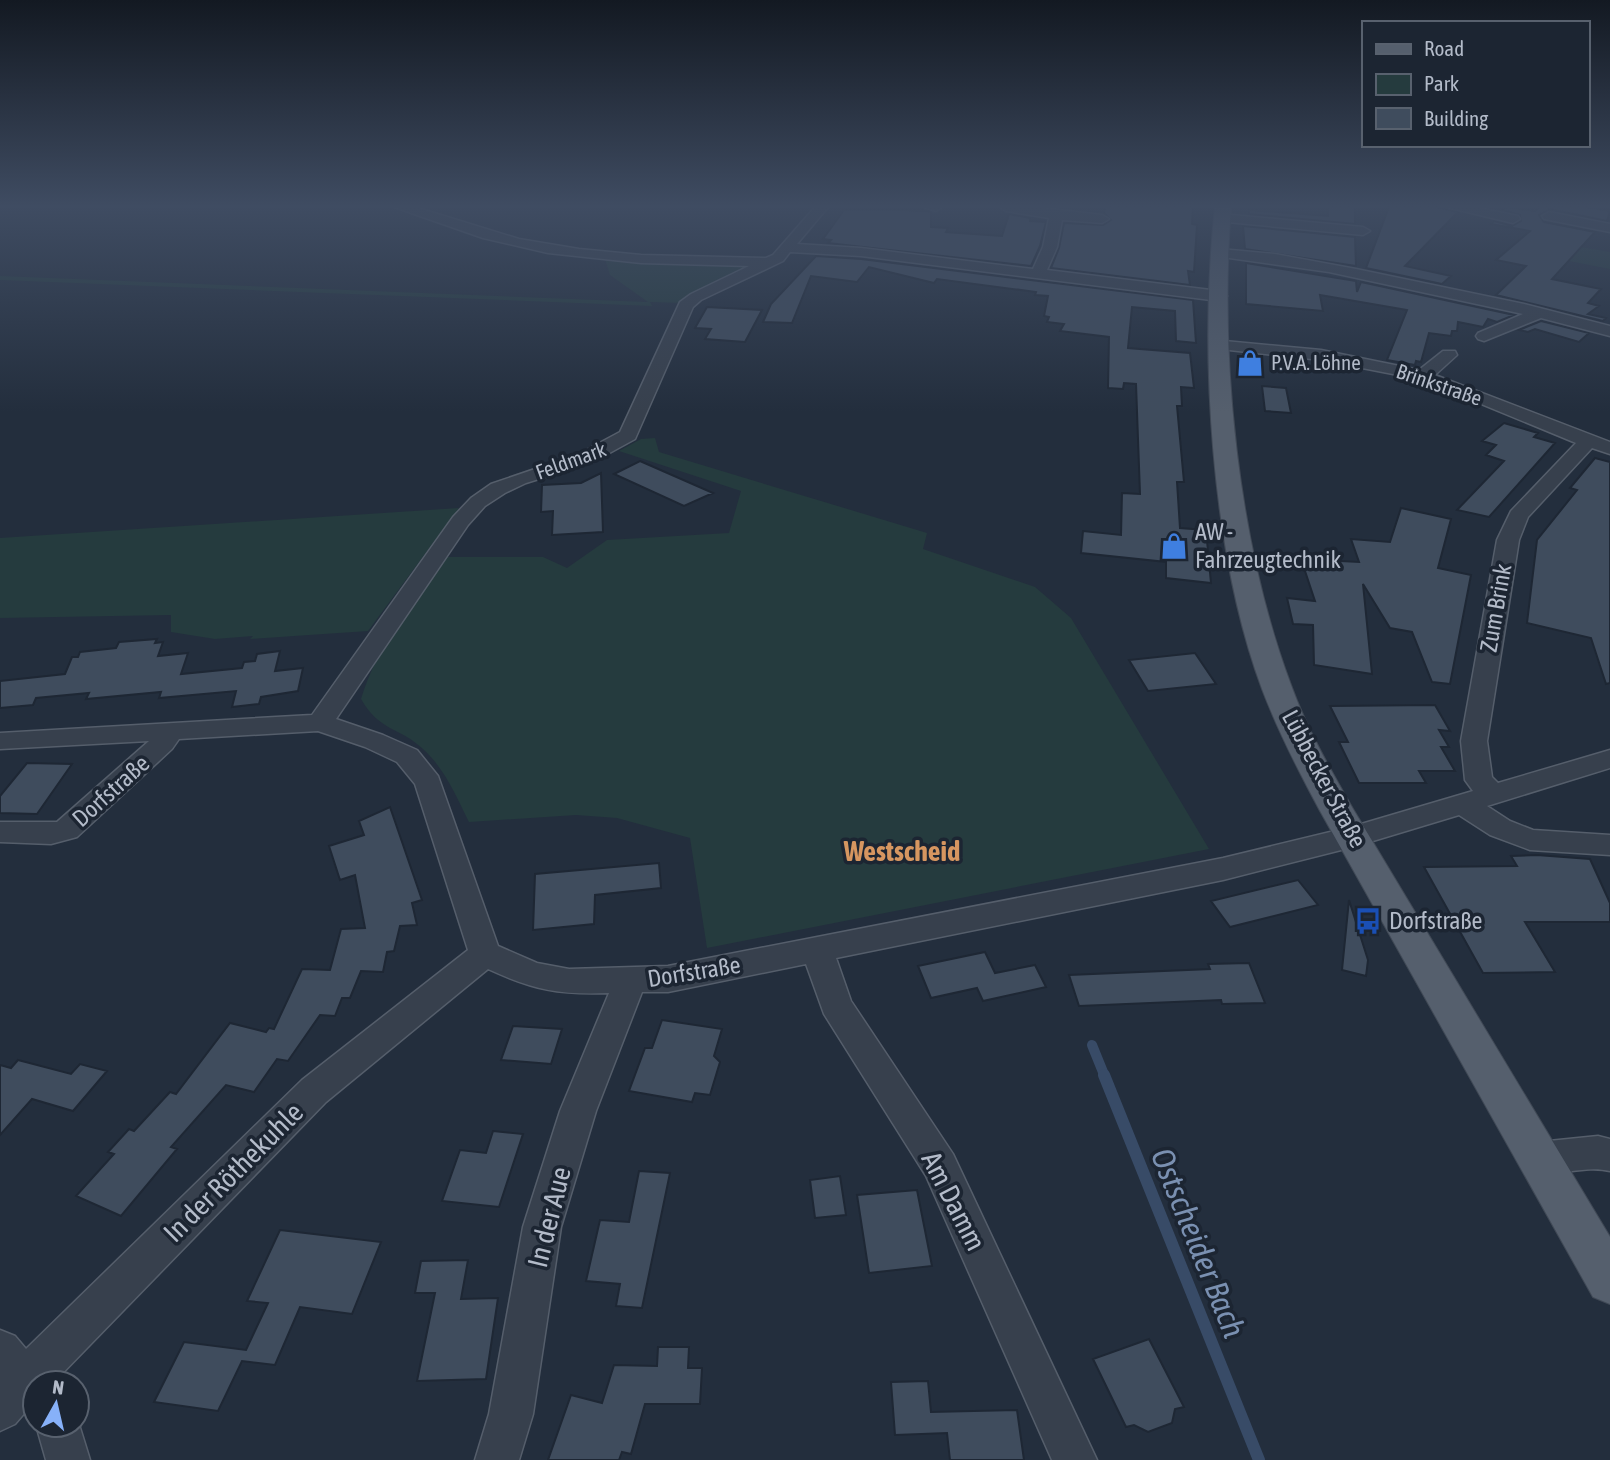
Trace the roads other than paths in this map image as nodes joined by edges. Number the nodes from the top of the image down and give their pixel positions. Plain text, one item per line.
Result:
1 (742, 275) edge
2 (1062, 275) edge
3 (1219, 275) edge
4 (1367, 275) edge
5 (1219, 296) junction
6 (1539, 313) junction
7 (1610, 331) edge
8 (1484, 336) dead end
9 (1220, 344) junction
10 (1449, 355) dead end
11 (1422, 376) junction
12 (1587, 442) junction
13 (1610, 448) edge
14 (320, 723) junction
15 (170, 732) junction
16 (0, 741) edge
17 (1610, 760) edge
18 (1494, 796) junction
19 (1465, 805) junction
20 (0, 832) edge
21 (1353, 837) junction
22 (1610, 845) edge
23 (817, 950) junction
24 (485, 954) junction
25 (630, 982) junction
26 (1610, 1155) edge
27 (1539, 1158) junction
28 (1610, 1281) edge
29 (15, 1383) edge
30 (62, 1439) edge
31 (68, 1460) edge
32 (496, 1460) edge
33 (1076, 1460) edge

1 - 14 street, Feldmark
2 - 5 street
3 - 5 main road, Lübbecker Straße
4 - 6 street
5 - 9 main road, Lübbecker Straße
6 - 7 street
6 - 8 street
9 - 11 street, Brinkstraße
9 - 21 main road, Lübbecker Straße
10 - 11 street
11 - 12 street, Brinkstraße
12 - 13 street, Brinkstraße
12 - 18 street, Zum Brink
14 - 15 street, Dorfstraße
14 - 24 street, Dorfstraße
15 - 16 street, Dorfstraße
15 - 20 street, Dorfstraße
17 - 18 street, Dorfstraße
18 - 19 street, Dorfstraße
19 - 21 street, Dorfstraße
19 - 22 street
21 - 23 street, Dorfstraße
21 - 27 main road, Lübbecker Straße
23 - 25 street, Dorfstraße
23 - 33 street, Am Damm
24 - 25 street, Dorfstraße
24 - 29 street, In der Röthekuhle
25 - 32 street, In der Aue
26 - 27 street
27 - 28 main road, Lübbecker Straße
30 - 31 street

